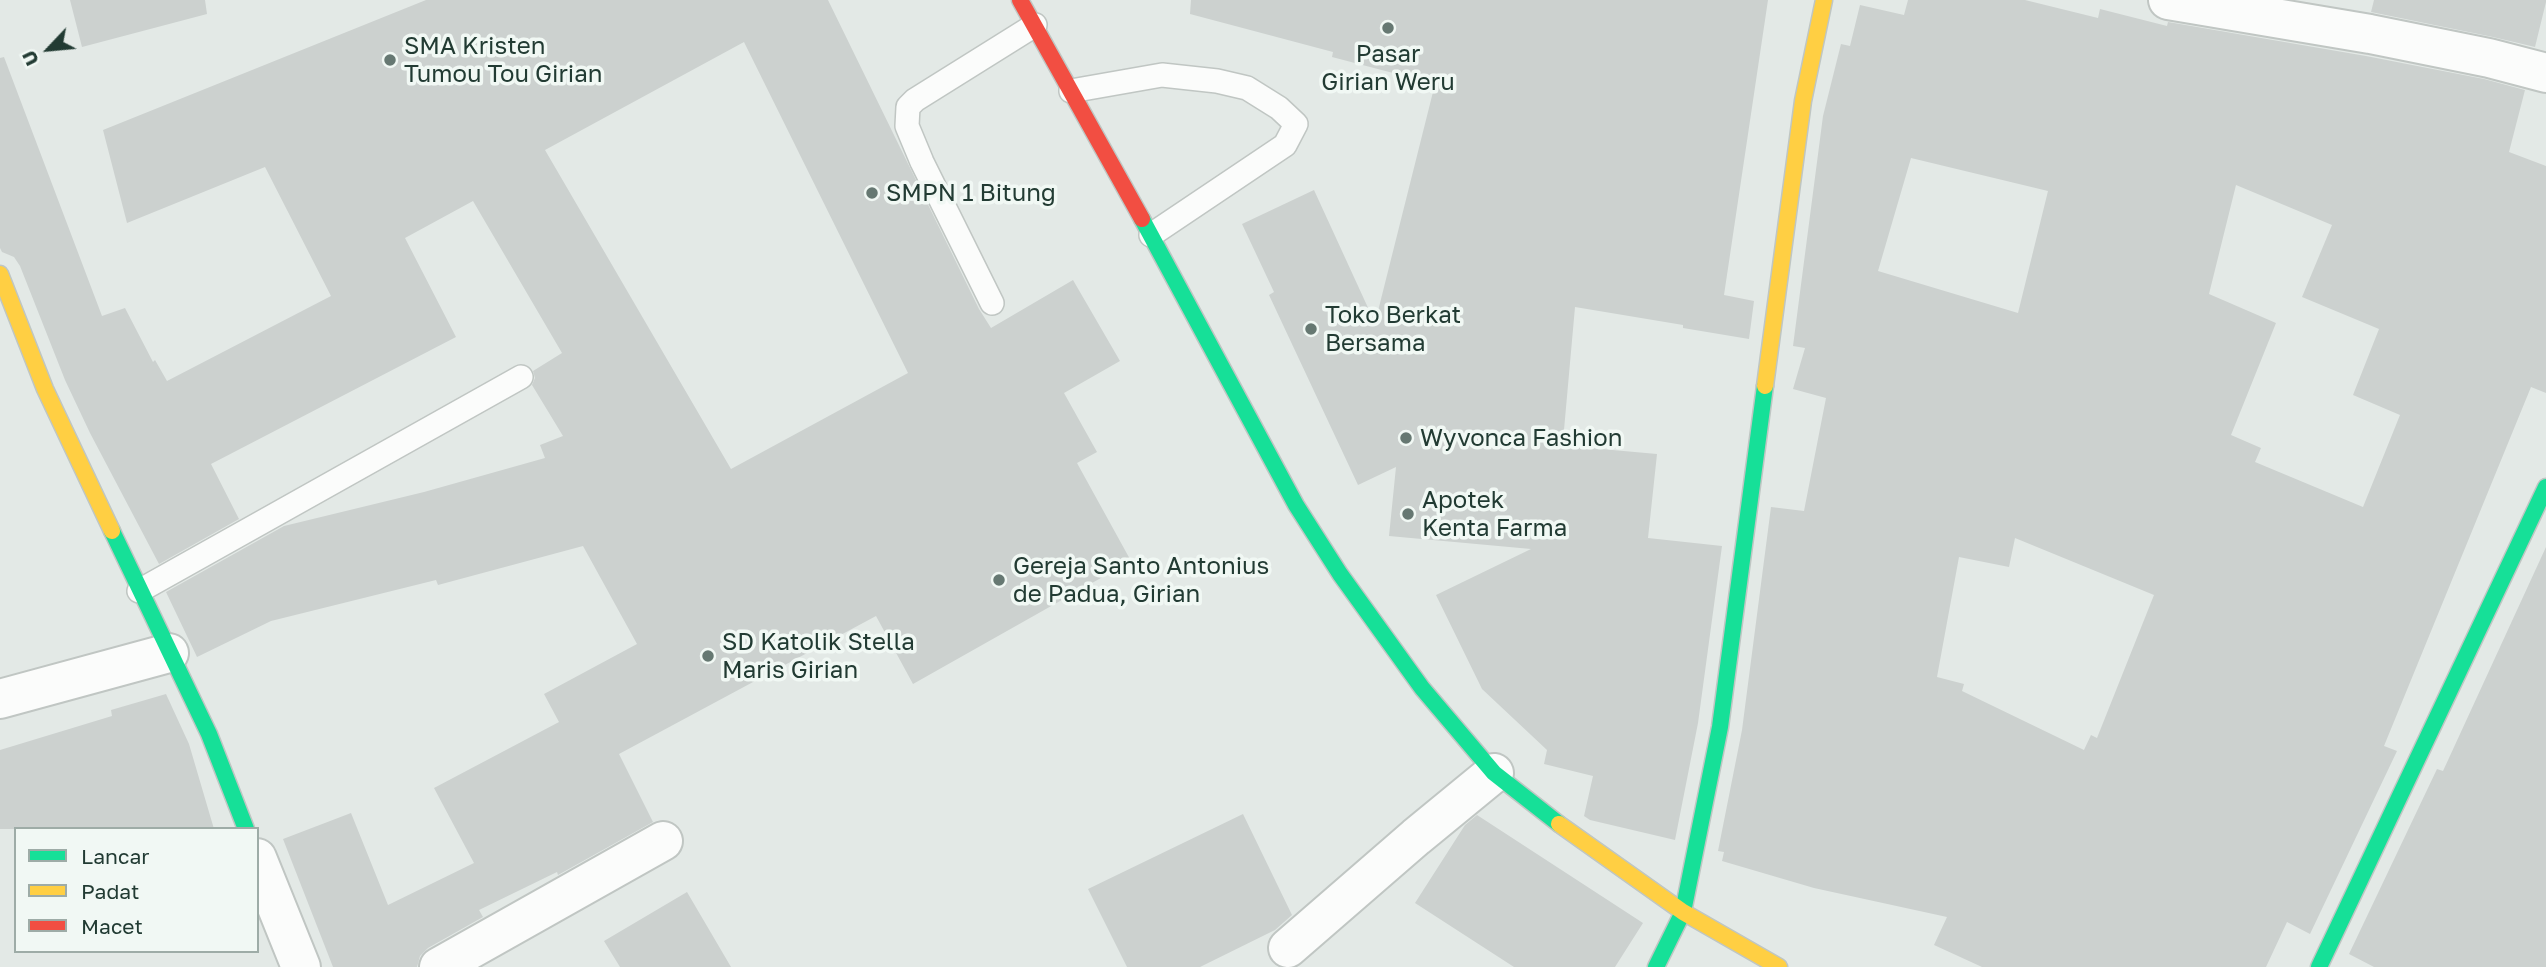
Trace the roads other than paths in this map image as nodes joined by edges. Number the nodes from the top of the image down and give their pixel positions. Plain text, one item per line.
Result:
1 (1020, 0) edge
2 (1824, 0) edge
3 (2168, 0) edge
4 (1035, 25) junction
5 (2546, 73) edge
6 (1070, 91) junction
7 (1151, 234) junction
8 (0, 274) edge
9 (992, 303) dead end
10 (522, 377) dead end
11 (2546, 487) edge
12 (139, 591) junction
13 (169, 653) junction
14 (0, 699) edge
15 (1493, 773) junction
16 (245, 827) edge
17 (663, 841) dead end
18 (259, 863) edge
19 (1683, 912) junction
20 (1288, 948) dead end
21 (301, 967) edge
22 (439, 967) edge
23 (1656, 967) edge
24 (1779, 967) edge
25 (2319, 967) edge

1 - 4 main road
2 - 19 main road
3 - 5 street
4 - 6 main road
4 - 9 lane
6 - 7 main road
6 - 7 lane
7 - 15 main road
8 - 12 main road
10 - 12 lane
11 - 25 main road
12 - 13 main road
13 - 14 street
13 - 16 main road
15 - 19 main road
15 - 20 street
17 - 22 street
18 - 21 street
19 - 23 main road
19 - 24 main road

